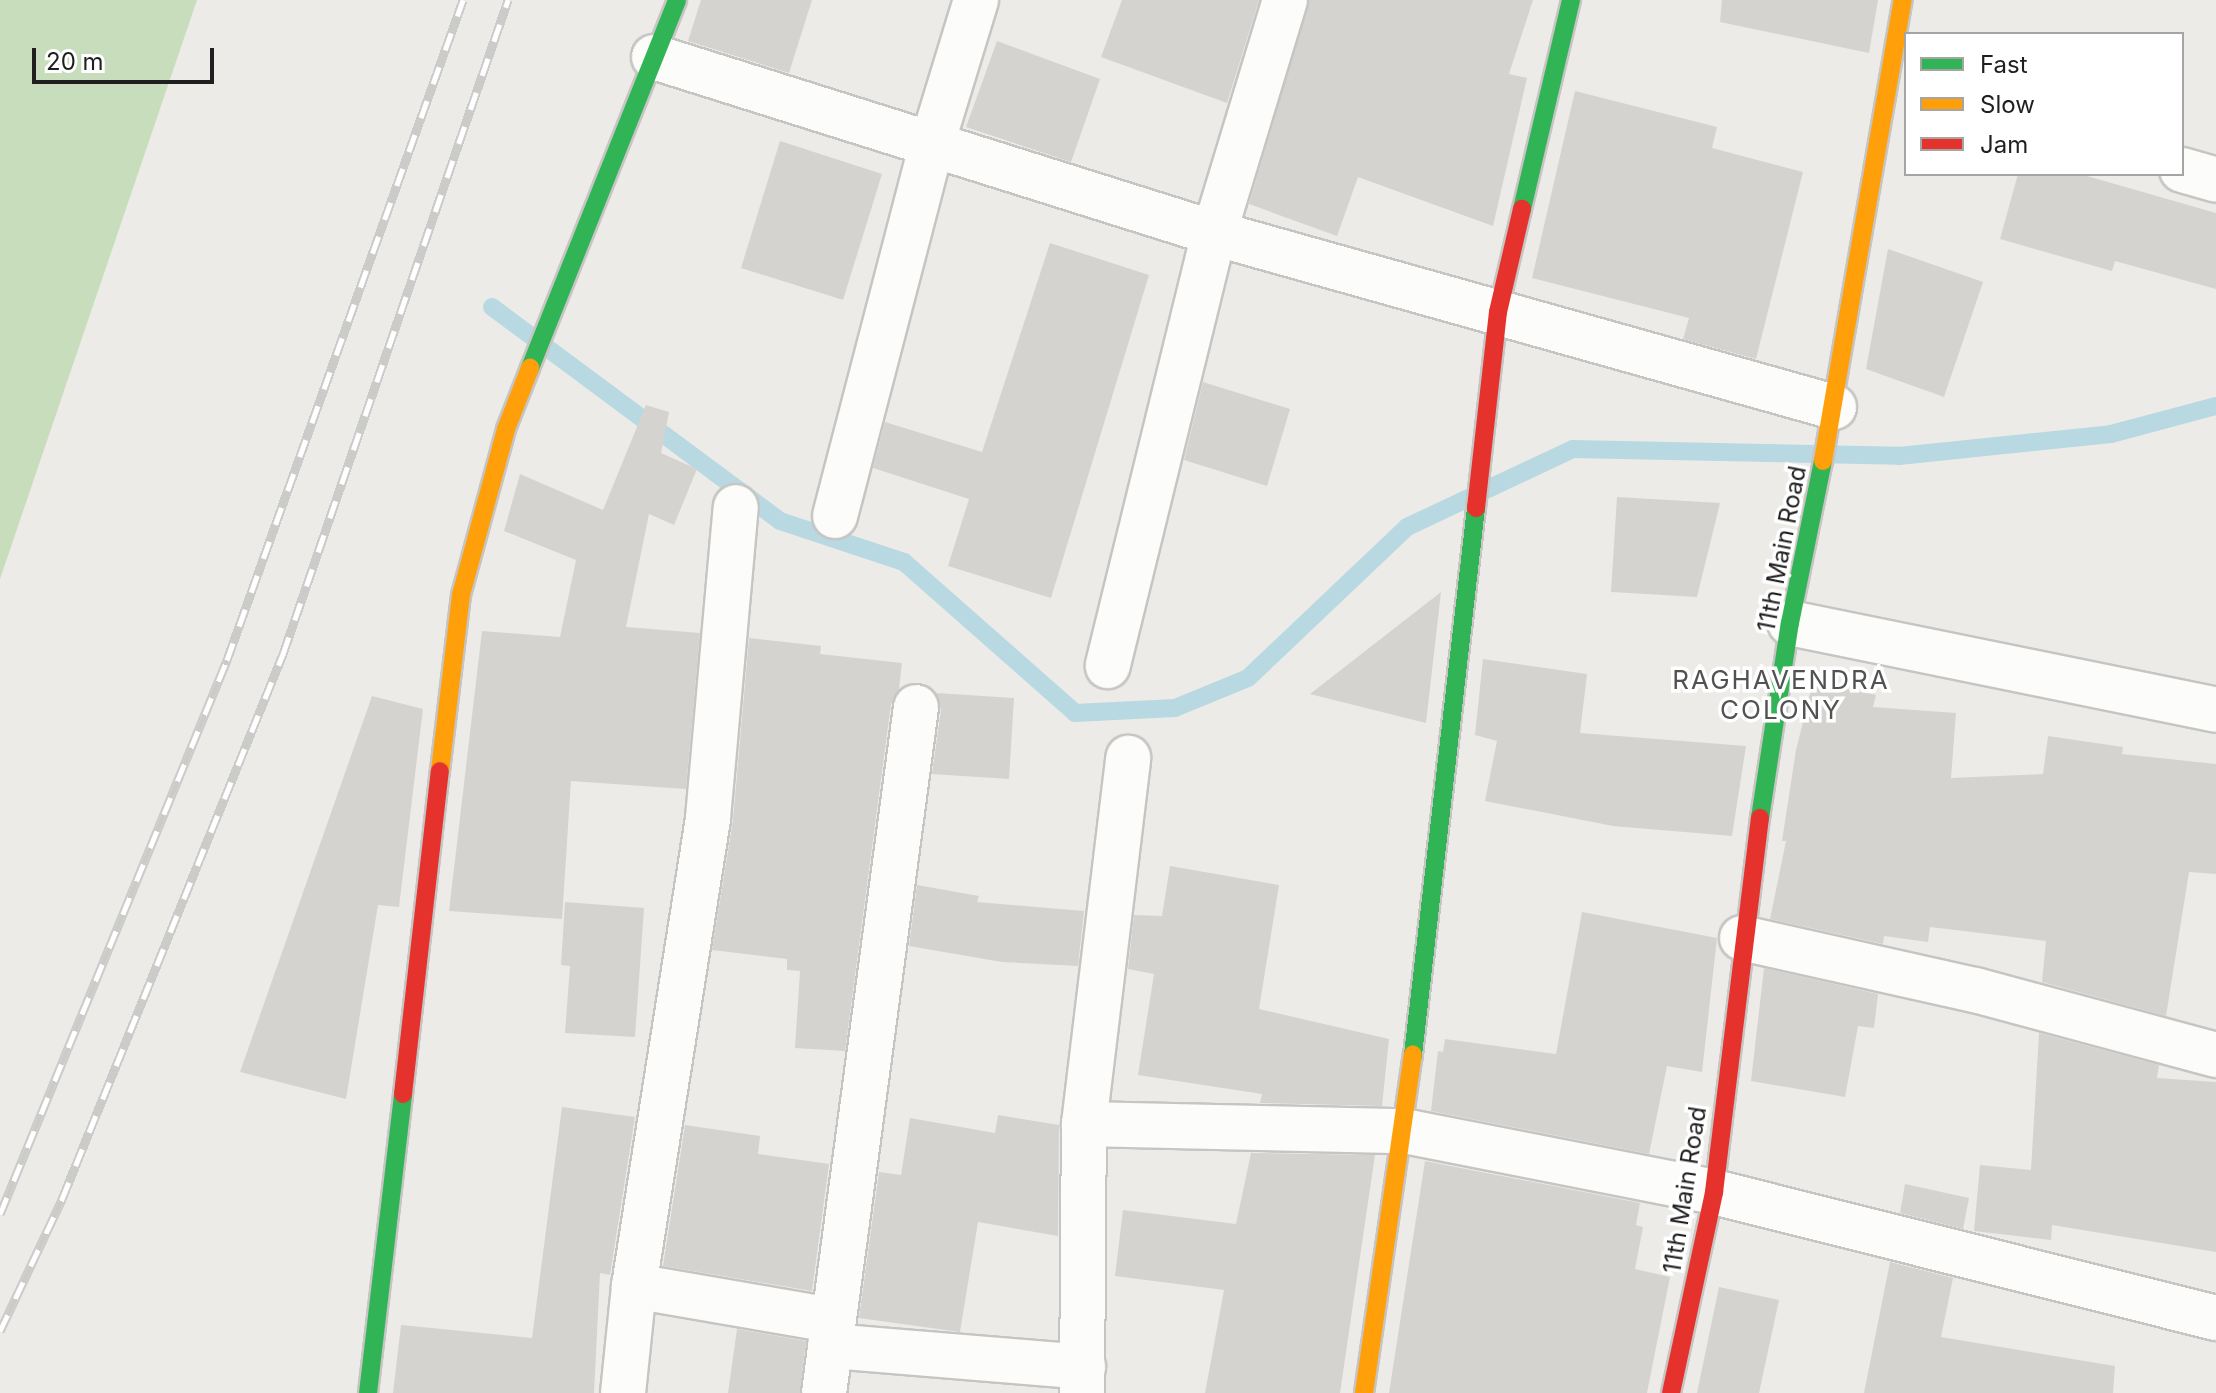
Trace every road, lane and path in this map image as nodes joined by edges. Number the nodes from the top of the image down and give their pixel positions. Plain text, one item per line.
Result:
1 (677, 0) edge
2 (976, 0) edge
3 (1285, 0) edge
4 (1571, 0) edge
5 (1903, 0) edge
6 (654, 57) junction
7 (1897, 86) edge
8 (932, 144) junction
9 (2184, 171) edge
10 (2216, 180) edge
11 (1214, 233) junction
12 (1498, 312) junction
13 (1834, 407) junction
14 (736, 507) dead end
15 (835, 516) dead end
16 (1790, 623) junction
17 (1108, 666) dead end
18 (916, 707) dead end
19 (2216, 710) edge
20 (1128, 758) dead end
21 (1742, 938) junction
22 (2216, 1055) edge
23 (1084, 1124) junction
24 (1404, 1131) junction
25 (1714, 1192) junction
26 (634, 1286) junction
27 (2216, 1318) edge
28 (831, 1333) junction
29 (1082, 1380) edge
30 (368, 1393) edge
31 (623, 1393) edge
32 (824, 1393) edge
33 (1364, 1393) edge
34 (1671, 1393) edge

1 - 6 street
2 - 8 street
3 - 11 street
4 - 12 street
5 - 7 street, 11th Main Road
6 - 8 street
6 - 30 street
7 - 13 street, 11th Main Road
8 - 11 street
8 - 15 street
9 - 10 street
11 - 12 street
11 - 17 street
12 - 13 street
12 - 24 street
13 - 16 street, 11th Main Road
14 - 26 street
16 - 19 street
16 - 21 street, 11th Main Road
18 - 28 street
20 - 23 street
21 - 22 street
21 - 25 street, 11th Main Road
23 - 24 street
23 - 29 street
24 - 25 street
24 - 33 street
25 - 27 street
25 - 34 street, 11th Main Road
26 - 28 street
26 - 31 street
28 - 29 street
28 - 32 street

